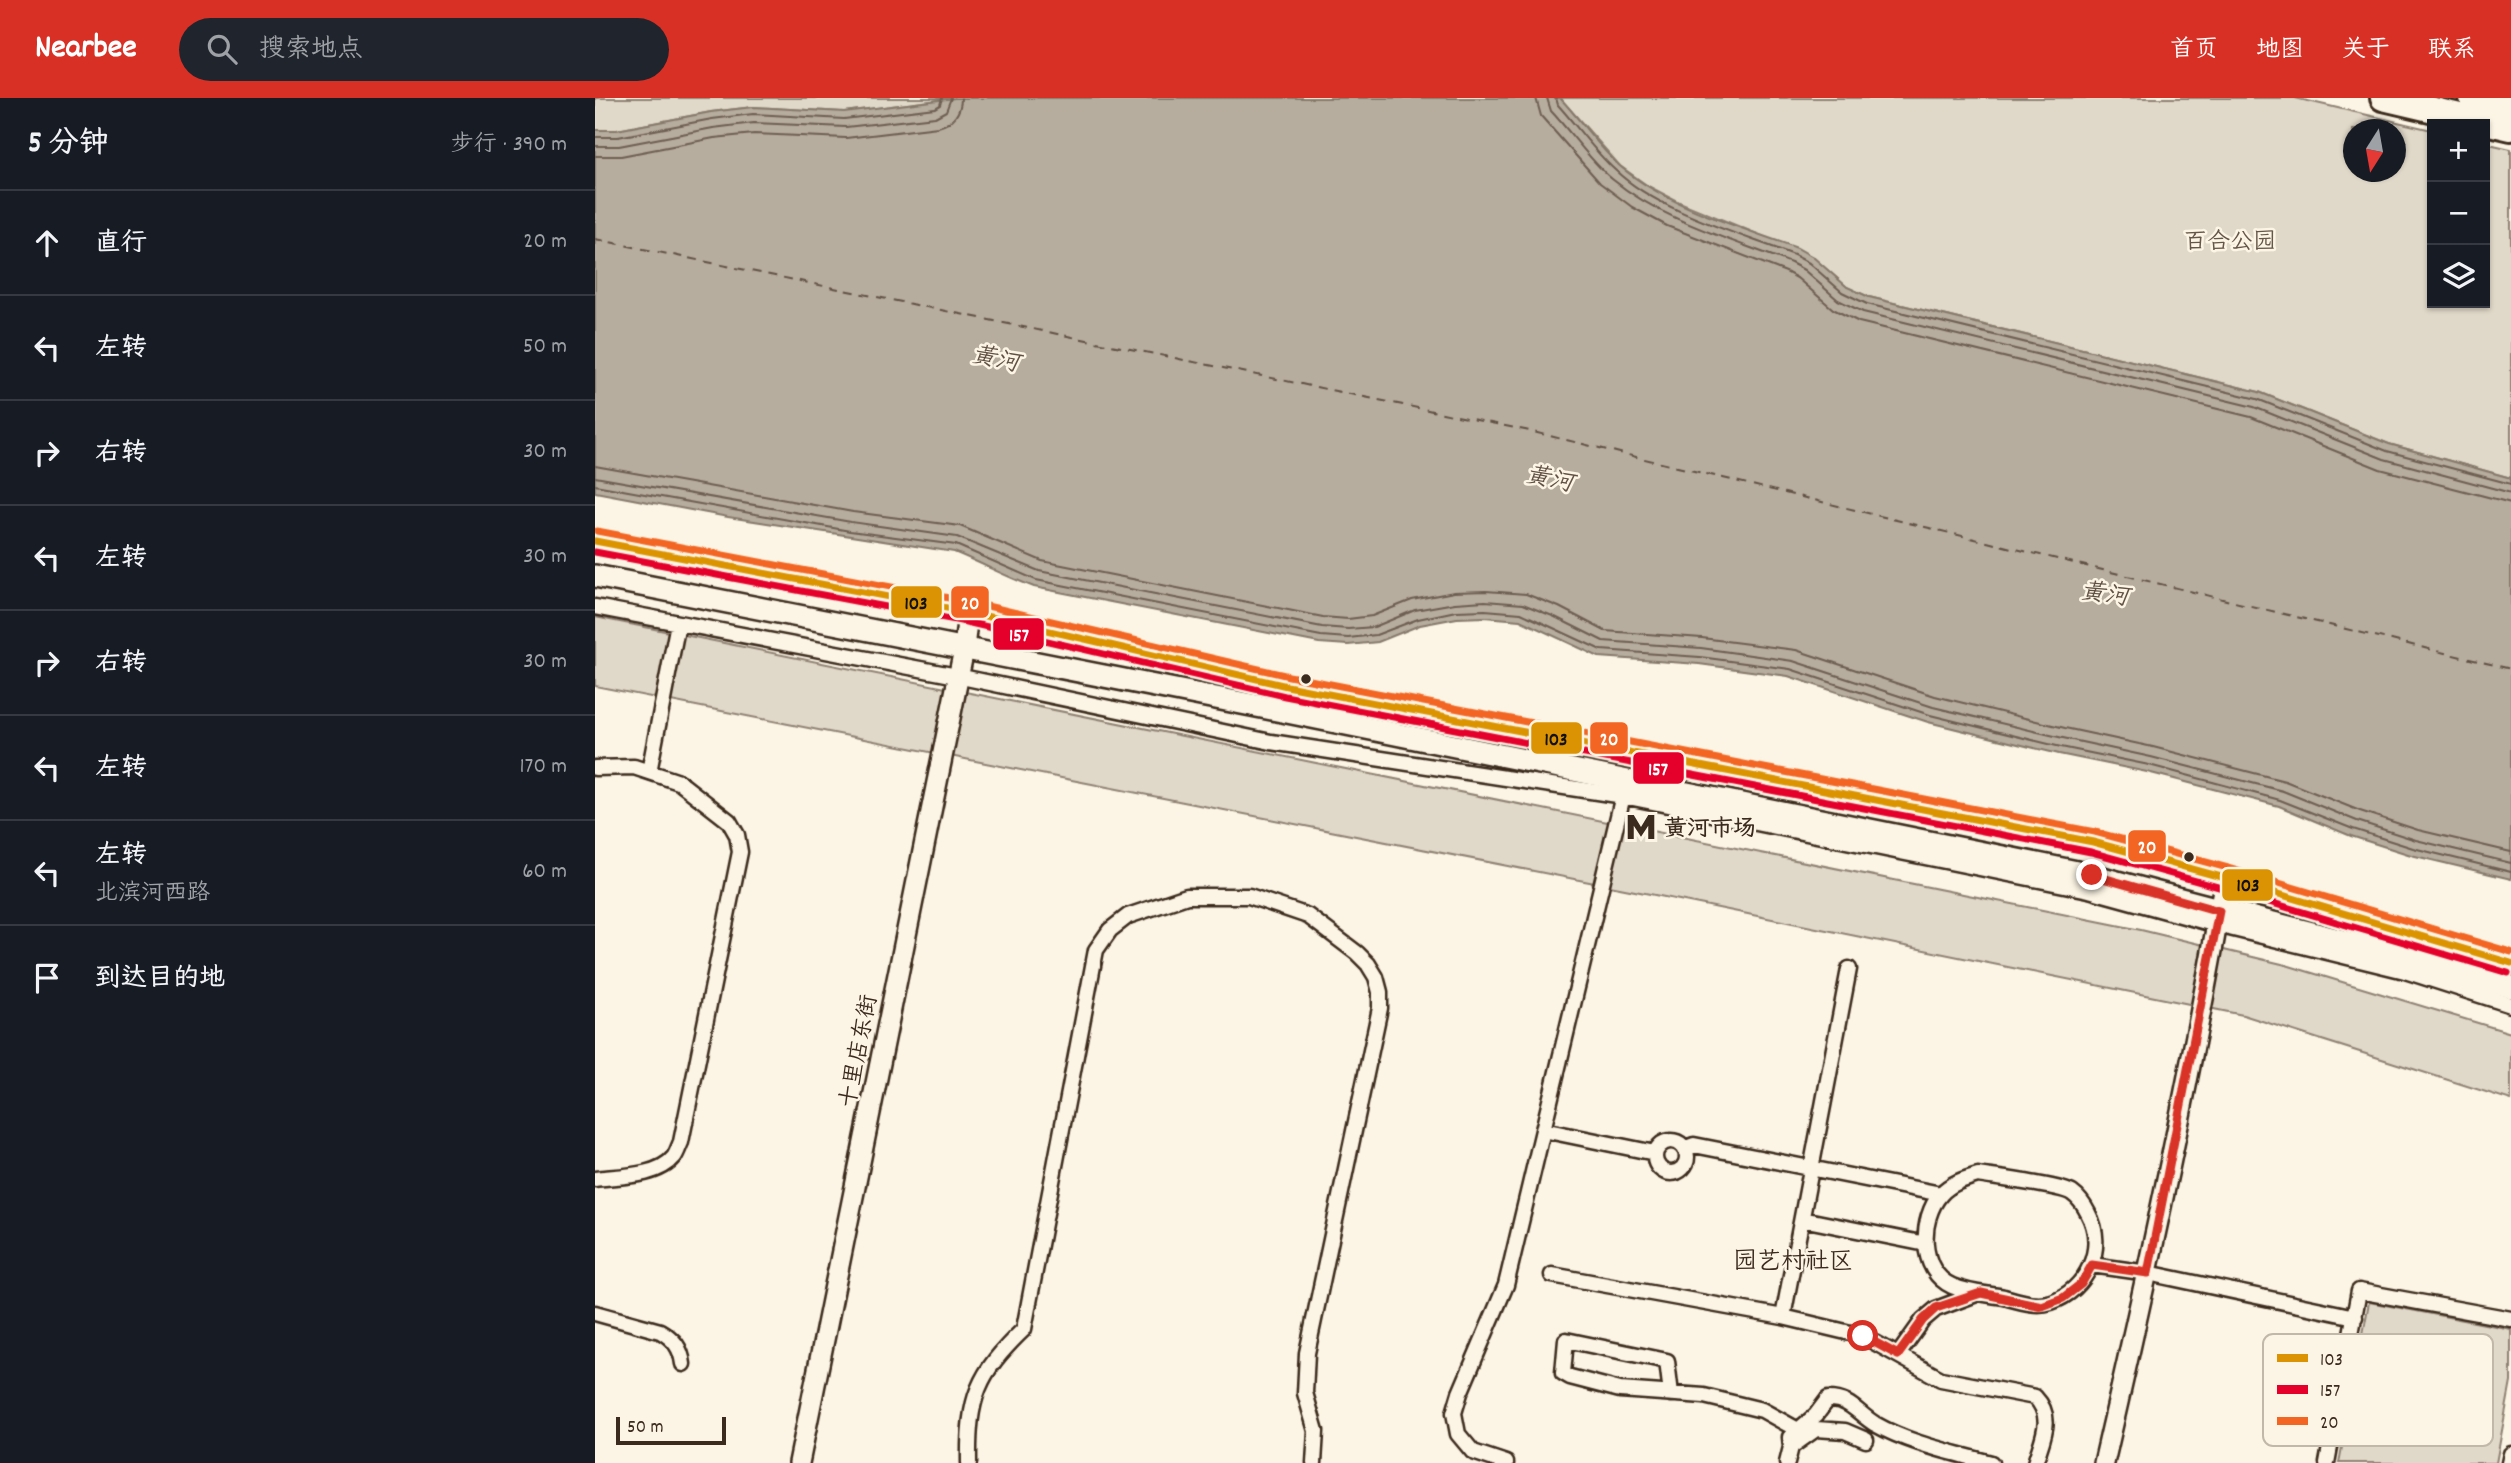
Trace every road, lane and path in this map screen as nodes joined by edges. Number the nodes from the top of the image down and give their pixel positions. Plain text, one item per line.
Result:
1 (2383, 98) edge
2 (2472, 98) edge
3 (2511, 107) edge
4 (2511, 128) edge
5 (595, 541) edge
6 (595, 576) edge
7 (595, 607) edge
8 (968, 612) junction
9 (678, 623) junction
10 (964, 649) junction
11 (957, 676) junction
12 (595, 768) edge
13 (649, 772) junction
14 (1625, 788) junction
15 (2225, 878) junction
16 (2290, 898) junction
17 (2218, 918) junction
18 (2511, 963) edge
19 (1849, 969) dead end
20 (2511, 987) edge
21 (2511, 1005) edge
22 (1543, 1130) junction
23 (1686, 1148) junction
24 (1655, 1153) junction
25 (1811, 1169) junction
26 (595, 1179) edge
27 (1941, 1194) junction
28 (1802, 1219) junction
29 (1926, 1244) junction
30 (2092, 1265) junction
31 (2148, 1273) junction
32 (1552, 1276) dead end
33 (1981, 1293) junction
34 (595, 1313) edge
35 (1783, 1317) junction
36 (2355, 1317) junction
37 (2511, 1319) edge
38 (2352, 1334) edge
39 (1898, 1355) junction
40 (683, 1364) dead end
41 (1671, 1394) junction
42 (1798, 1430) junction
43 (1865, 1440) dead end
44 (1791, 1447) junction
45 (2511, 1454) edge
46 (799, 1463) edge
47 (969, 1463) edge
48 (1314, 1463) edge
49 (1506, 1463) edge
50 (1787, 1463) edge
51 (1991, 1463) edge
52 (2035, 1463) edge
53 (2104, 1463) edge
54 (2509, 1463) edge

1 - 4 highway
2 - 3 highway
5 - 8 main road
6 - 10 main road
7 - 9 street
8 - 10 street, 十里店东街
8 - 15 main road
9 - 11 street
9 - 13 street
10 - 11 street, 十里店东街
10 - 14 main road
11 - 14 street
11 - 46 street, 十里店东街
12 - 13 street
13 - 26 street
14 - 17 main road
14 - 22 street
15 - 16 main road
15 - 17 street
16 - 17 main road
16 - 18 main road
17 - 20 main road
17 - 21 street
17 - 31 street
19 - 25 street
22 - 24 street
22 - 49 street
23 - 24 street
23 - 24 street
23 - 25 street
25 - 27 street
25 - 28 street
27 - 29 street
27 - 30 street
28 - 29 street
28 - 35 street
29 - 33 street
30 - 31 street
30 - 33 street
31 - 36 street
31 - 53 street
32 - 35 street
33 - 39 street
34 - 40 street
35 - 39 street
36 - 37 street
36 - 38 street
39 - 52 street
41 - 41 street
41 - 42 street
42 - 44 street
42 - 51 street
43 - 44 street
44 - 50 street
45 - 54 street
47 - 48 street

